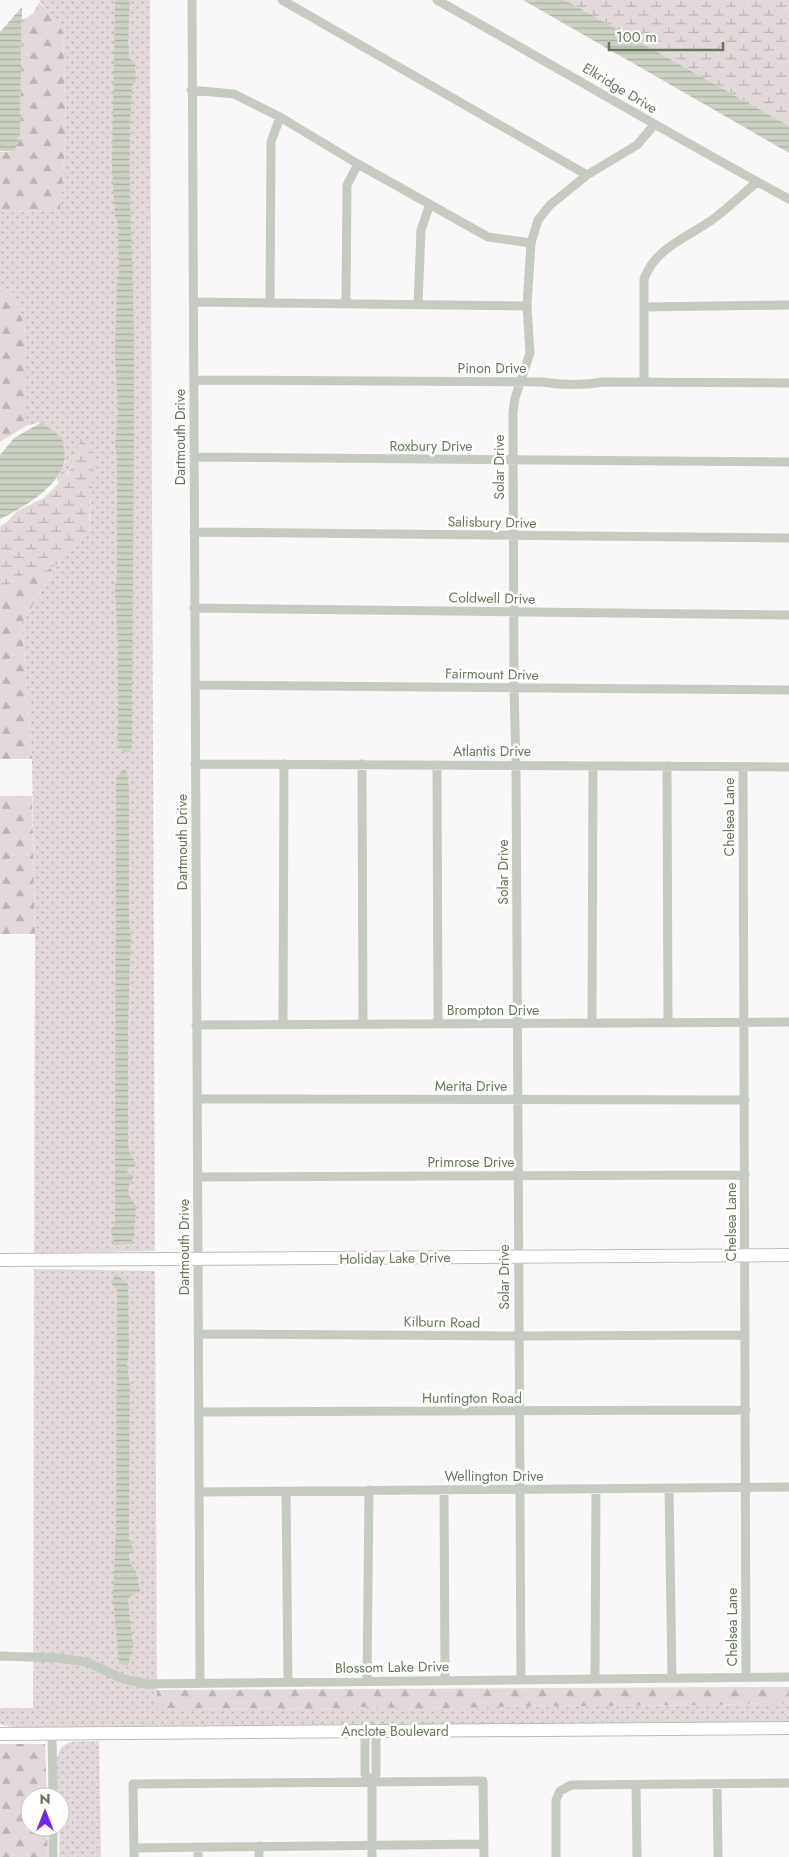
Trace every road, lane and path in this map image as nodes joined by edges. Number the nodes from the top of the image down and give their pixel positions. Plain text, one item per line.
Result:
1 (192, 0) edge
2 (282, 0) edge
3 (437, 0) edge
4 (191, 90) junction
5 (280, 117) junction
6 (654, 125) junction
7 (358, 164) junction
8 (587, 175) junction
9 (757, 182) junction
10 (789, 199) edge
11 (430, 204) junction
12 (531, 243) junction
13 (270, 301) junction
14 (195, 302) junction
15 (346, 303) junction
16 (418, 304) junction
17 (789, 305) edge
18 (528, 306) junction
19 (645, 307) junction
20 (194, 380) junction
21 (521, 382) junction
22 (644, 382) junction
23 (789, 383) edge
24 (194, 457) junction
25 (513, 460) junction
26 (789, 462) edge
27 (194, 532) junction
28 (514, 536) junction
29 (789, 538) edge
30 (194, 608) junction
31 (514, 612) junction
32 (789, 615) edge
33 (195, 685) junction
34 (514, 688) junction
35 (789, 690) edge
36 (196, 764) junction
37 (284, 764) junction
38 (362, 764) junction
39 (438, 765) junction
40 (516, 765) junction
41 (593, 766) junction
42 (667, 766) junction
43 (743, 766) junction
44 (789, 767) edge
45 (668, 1022) junction
46 (745, 1022) junction
47 (789, 1022) edge
48 (518, 1023) junction
49 (592, 1023) junction
50 (363, 1024) junction
51 (438, 1024) junction
52 (196, 1025) junction
53 (283, 1025) junction
54 (197, 1099) junction
55 (518, 1100) junction
56 (745, 1100) junction
57 (518, 1175) junction
58 (745, 1175) junction
59 (198, 1178) junction
60 (745, 1255) junction
61 (789, 1255) edge
62 (518, 1256) junction
63 (0, 1260) edge
64 (198, 1260) junction
65 (198, 1334) junction
66 (745, 1335) junction
67 (518, 1336) junction
68 (746, 1410) junction
69 (199, 1412) junction
70 (519, 1412) junction
71 (789, 1487) edge
72 (669, 1488) junction
73 (746, 1488) junction
74 (520, 1489) junction
75 (596, 1489) junction
76 (369, 1490) junction
77 (444, 1490) junction
78 (286, 1491) junction
79 (199, 1492) junction
80 (0, 1656) edge
81 (746, 1677) junction
82 (789, 1677) edge
83 (672, 1678) junction
84 (595, 1679) junction
85 (521, 1680) junction
86 (367, 1681) junction
87 (445, 1681) junction
88 (288, 1682) junction
89 (200, 1683) junction
90 (789, 1728) edge
91 (370, 1731) junction
92 (52, 1733) junction
93 (0, 1734) edge
94 (372, 1782) junction
95 (789, 1783) edge
96 (716, 1784) junction
97 (636, 1785) junction
98 (52, 1787) edge
99 (53, 1837) edge
100 (484, 1844) junction
101 (372, 1845) junction
102 (259, 1846) junction
103 (198, 1847) junction
104 (134, 1852) edge
105 (53, 1857) edge
106 (198, 1857) edge
107 (259, 1857) edge
108 (372, 1857) edge
109 (484, 1857) edge
110 (556, 1857) edge
111 (637, 1857) edge
112 (718, 1857) edge

1 - 4 street, Dartmouth Drive
2 - 8 street
3 - 6 street, Elkridge Drive
4 - 5 street
4 - 14 street, Dartmouth Drive
5 - 7 street
5 - 13 street
6 - 8 street, Solar Drive
6 - 9 street, Elkridge Drive
7 - 11 street
7 - 15 street
8 - 12 street, Solar Drive
9 - 10 street, Elkridge Drive
9 - 19 street
11 - 12 street
11 - 16 street
12 - 18 street, Solar Drive
13 - 14 street
13 - 15 street
14 - 20 street, Dartmouth Drive
15 - 16 street
16 - 18 street
17 - 19 street
18 - 21 street, Solar Drive
19 - 22 street
20 - 21 street, Pinon Drive
20 - 24 street, Dartmouth Drive
21 - 22 street, Pinon Drive
21 - 25 street, Solar Drive
22 - 23 street, Pinon Drive
24 - 25 street, Roxbury Drive
24 - 27 street, Dartmouth Drive
25 - 26 street, Roxbury Drive
25 - 28 street, Solar Drive
27 - 28 street, Salisbury Drive
27 - 30 street, Dartmouth Drive
28 - 29 street, Salisbury Drive
28 - 31 street, Solar Drive
30 - 31 street, Coldwell Drive
30 - 33 street, Dartmouth Drive
31 - 32 street, Coldwell Drive
31 - 34 street, Solar Drive
33 - 34 street, Fairmount Drive
33 - 36 street, Dartmouth Drive
34 - 35 street, Fairmount Drive
34 - 40 street, Solar Drive
36 - 37 street, Atlantis Drive
36 - 52 street, Dartmouth Drive
37 - 38 street, Atlantis Drive
37 - 53 street
38 - 39 street, Atlantis Drive
38 - 50 street
39 - 40 street, Atlantis Drive
39 - 51 street
40 - 41 street, Atlantis Drive
40 - 48 street, Solar Drive
41 - 42 street, Atlantis Drive
41 - 49 street
42 - 43 street, Atlantis Drive
42 - 45 street
43 - 44 street, Atlantis Drive
43 - 46 street, Chelsea Lane
45 - 46 street, Brompton Drive
45 - 49 street, Brompton Drive
46 - 47 street, Brompton Drive
46 - 56 street, Chelsea Lane
48 - 49 street, Brompton Drive
48 - 51 street, Brompton Drive
48 - 55 street, Solar Drive
50 - 51 street, Brompton Drive
50 - 53 street, Brompton Drive
52 - 53 street, Brompton Drive
52 - 54 street, Dartmouth Drive
54 - 55 street, Merita Drive
54 - 59 street, Dartmouth Drive
55 - 56 street, Merita Drive
55 - 57 street, Solar Drive
56 - 58 street, Chelsea Lane
57 - 58 street, Primrose Drive
57 - 59 street, Primrose Drive
57 - 62 street, Solar Drive
58 - 60 street, Chelsea Lane
59 - 64 street, Dartmouth Drive
60 - 61 street, Holiday Lake Drive
60 - 62 street, Holiday Lake Drive
60 - 66 street, Chelsea Lane
62 - 64 street, Holiday Lake Drive
62 - 67 street, Solar Drive
63 - 64 street, Holiday Lake Drive
64 - 65 street, Dartmouth Drive
65 - 67 street, Kilburn Road
65 - 69 street, Dartmouth Drive
66 - 67 street, Kilburn Road
66 - 68 street, Chelsea Lane
67 - 70 street, Solar Drive
68 - 70 street, Huntington Road
68 - 73 street, Chelsea Lane
69 - 70 street, Huntington Road
69 - 79 street, Dartmouth Drive
70 - 74 street, Solar Drive
71 - 73 street, Wellington Drive
72 - 73 street, Wellington Drive
72 - 75 street, Wellington Drive
72 - 83 street
73 - 81 street, Chelsea Lane
74 - 75 street, Wellington Drive
74 - 77 street, Wellington Drive
74 - 85 street, Solar Drive
75 - 84 street
76 - 77 street, Wellington Drive
76 - 78 street, Wellington Drive
76 - 86 street
77 - 87 street
78 - 79 street, Wellington Drive
78 - 88 street
79 - 89 street, Dartmouth Drive
80 - 89 street, Blossom Lake Drive
81 - 82 street, Blossom Lake Drive
81 - 83 street, Blossom Lake Drive
83 - 84 street, Blossom Lake Drive
84 - 85 street, Blossom Lake Drive
85 - 87 street, Blossom Lake Drive
86 - 87 street, Blossom Lake Drive
86 - 88 street, Blossom Lake Drive
88 - 89 street, Blossom Lake Drive
90 - 91 street, Anclote Boulevard
91 - 92 street, Anclote Boulevard
91 - 94 street
92 - 93 street, Anclote Boulevard
92 - 98 street
94 - 100 street
94 - 101 street
94 - 104 street
95 - 96 street
96 - 97 street
96 - 112 street
97 - 110 street
97 - 111 street
99 - 105 street
100 - 101 street
100 - 109 street
101 - 102 street
101 - 108 street
102 - 103 street
102 - 107 street
103 - 104 street
103 - 106 street

